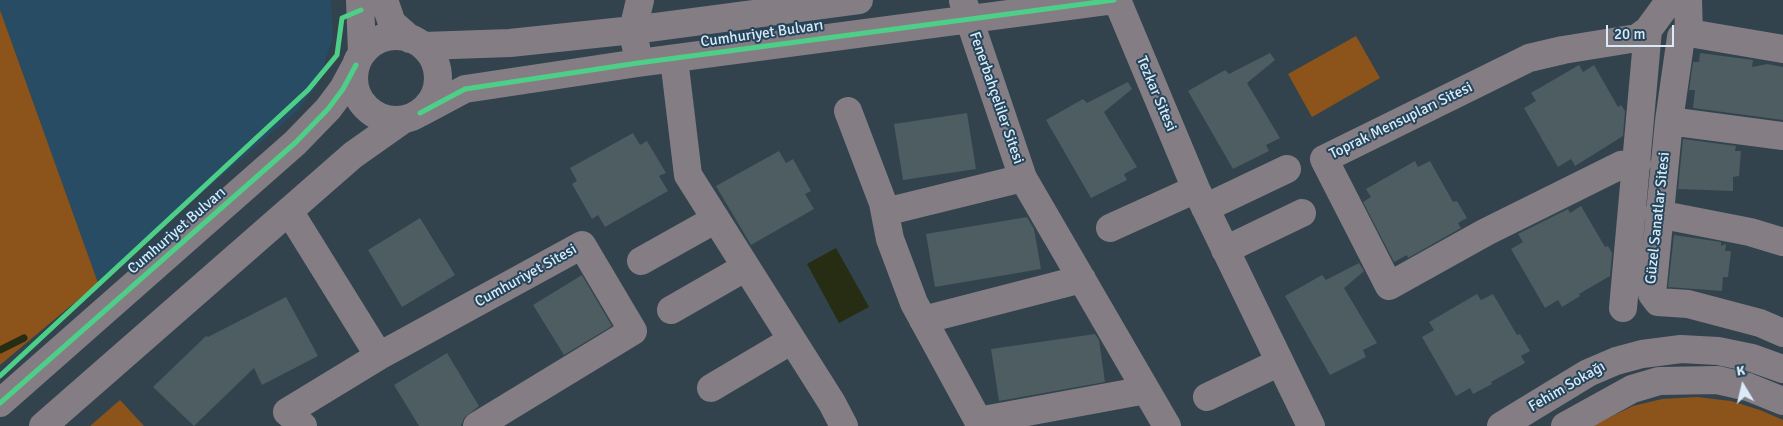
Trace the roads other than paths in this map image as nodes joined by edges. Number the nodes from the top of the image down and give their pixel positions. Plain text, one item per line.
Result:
1 (360, 0) edge
2 (384, 0) edge
3 (640, 0) edge
4 (860, 0) edge
5 (1115, 0) edge
6 (1670, 0) edge
7 (1688, 0) edge
8 (965, 9) edge
9 (633, 30) junction
10 (1648, 30) junction
11 (1689, 33) junction
12 (417, 42) junction
13 (1783, 49) edge
14 (359, 59) junction
15 (674, 59) junction
16 (638, 63) junction
17 (848, 111) dead end
18 (412, 116) junction
19 (1669, 121) junction
20 (1783, 136) edge
21 (1636, 163) junction
22 (1287, 169) dead end
23 (1023, 178) junction
24 (1200, 199) junction
25 (289, 211) junction
26 (885, 212) junction
27 (1302, 213) dead end
28 (1658, 214) junction
29 (716, 219) junction
30 (1110, 228) dead end
31 (1783, 242) edge
32 (1225, 250) junction
33 (641, 261) dead end
34 (746, 267) junction
35 (1082, 279) junction
36 (1623, 308) dead end
37 (671, 310) dead end
38 (923, 320) junction
39 (1783, 333) edge
40 (792, 340) junction
41 (379, 356) junction
42 (1280, 362) junction
43 (1783, 369) edge
44 (711, 388) dead end
45 (1146, 390) junction
46 (1207, 397) dead end
47 (1783, 402) edge
48 (0, 403) edge
49 (980, 424) edge
50 (43, 426) edge
51 (303, 426) edge
52 (478, 426) edge
53 (844, 426) edge
54 (1167, 426) edge
55 (1312, 426) edge
56 (1501, 426) edge
57 (1565, 426) edge

1 - 14 street
2 - 12 street
3 - 9 street
4 - 9 street, Cumhuriyet Bulvarı
5 - 8 street, Cumhuriyet Bulvarı
5 - 24 street, Tezkar Sitesi
6 - 10 street, Toprak Mensupları Sitesi
7 - 11 street, Güzel Sanatlar Sitesi
8 - 15 street, Cumhuriyet Bulvarı
8 - 23 street, Fenerbahçeliler Sitesi
9 - 12 street, Cumhuriyet Bulvarı
9 - 16 street
10 - 21 street
10 - 21 street, Toprak Mensupları Sitesi
11 - 13 street
11 - 19 street, Güzel Sanatlar Sitesi
12 - 14 street
12 - 18 street
14 - 18 street
14 - 48 street, Cumhuriyet Bulvarı
15 - 16 street, Cumhuriyet Bulvarı
15 - 29 street
16 - 18 street, Cumhuriyet Bulvarı
17 - 26 street
18 - 25 street, Cumhuriyet Bulvarı
19 - 20 street
19 - 28 street, Güzel Sanatlar Sitesi
21 - 36 street
22 - 24 street
23 - 26 street, Fenerbahçeliler Sitesi
23 - 35 street, Fenerbahçeliler Sitesi
24 - 30 street
24 - 32 street, Tezkar Sitesi
25 - 41 street
25 - 50 street, Cumhuriyet Bulvarı
26 - 38 street
27 - 32 street
28 - 31 street
28 - 39 street, Güzel Sanatlar Sitesi
29 - 33 street
29 - 34 street
32 - 42 street, Tezkar Sitesi
34 - 37 street
34 - 40 street
35 - 38 street
35 - 45 street, Fenerbahçeliler Sitesi
38 - 49 street
40 - 44 street
40 - 53 street
41 - 51 street, Cumhuriyet Sitesi
41 - 52 street, Cumhuriyet Sitesi
42 - 46 street
42 - 55 street, Tezkar Sitesi
43 - 56 street, Fehim Sokağı
45 - 49 street
45 - 54 street, Fenerbahçeliler Sitesi
47 - 57 street

